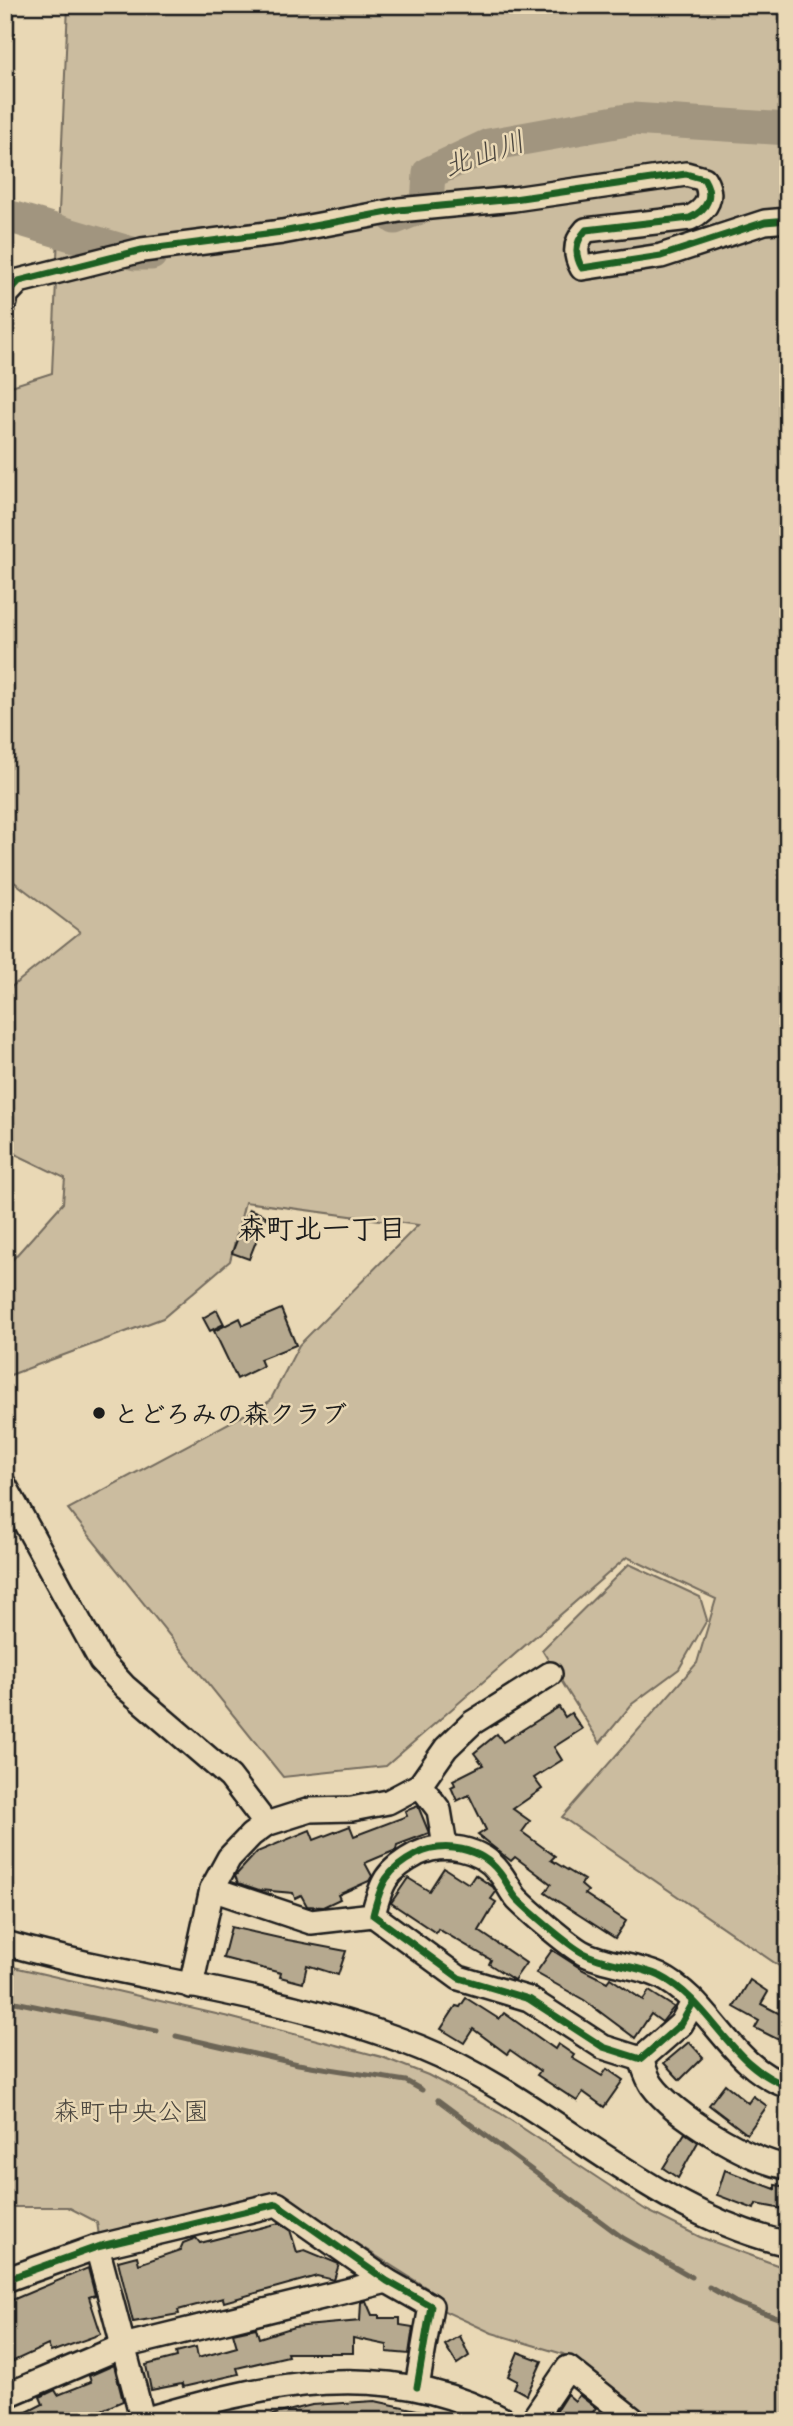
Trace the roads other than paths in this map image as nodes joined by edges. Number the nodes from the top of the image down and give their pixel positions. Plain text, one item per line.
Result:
1 (788, 220) edge
2 (5, 302) edge
3 (5, 1486) edge
4 (550, 1674) dead end
5 (420, 1785) junction
6 (266, 1824) junction
7 (445, 1846) junction
8 (212, 1889) junction
9 (373, 1915) junction
10 (5, 1942) edge
11 (191, 1986) junction
12 (693, 2003) junction
13 (641, 2059) junction
14 (788, 2086) edge
15 (788, 2167) edge
16 (788, 2244) edge
17 (97, 2248) junction
18 (5, 2280) edge
19 (387, 2281) junction
20 (122, 2346) junction
21 (417, 2387) junction
22 (5, 2396) edge
23 (142, 2420) edge
24 (506, 2421) edge
25 (532, 2421) edge
26 (635, 2421) edge

1 - 2 street
3 - 6 street
4 - 5 street
5 - 6 street
5 - 7 street
6 - 8 street
7 - 9 street
7 - 12 street
8 - 9 street
8 - 11 street
9 - 13 street
10 - 11 street
11 - 16 street
12 - 13 street
12 - 14 street
13 - 15 street
17 - 18 street
17 - 19 street
17 - 20 street
19 - 20 street
19 - 21 street
20 - 22 street
20 - 23 street
21 - 23 street
21 - 24 street
25 - 26 street

